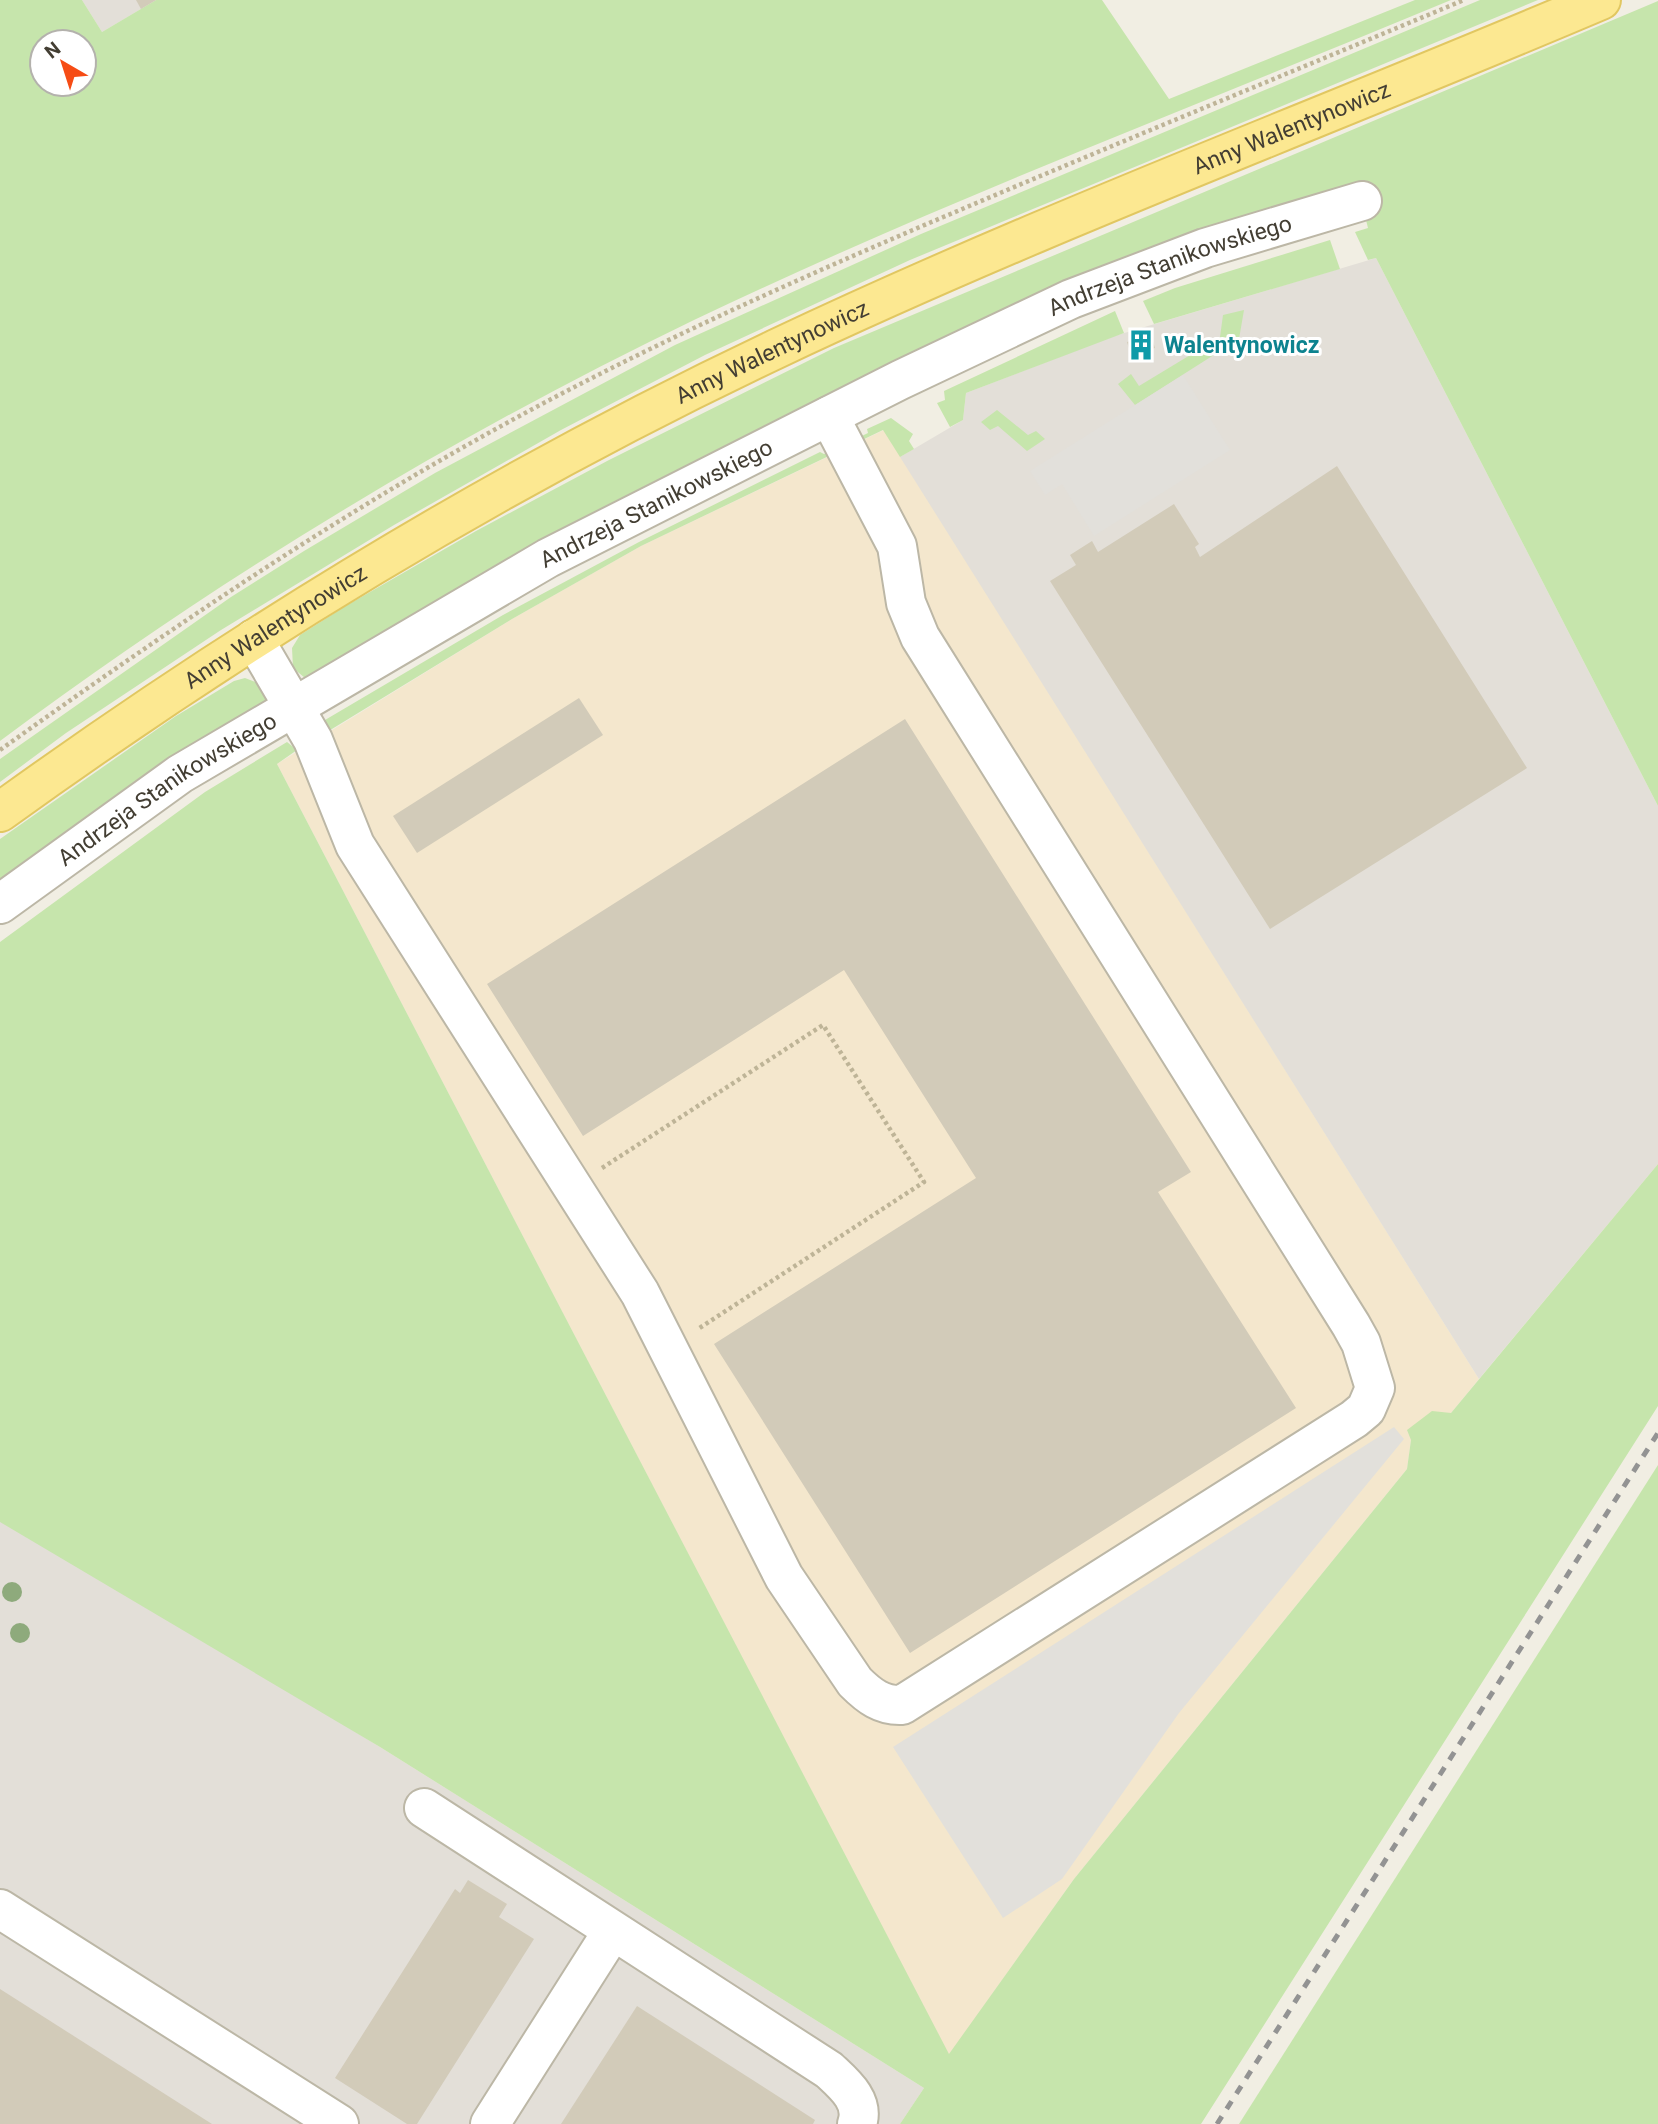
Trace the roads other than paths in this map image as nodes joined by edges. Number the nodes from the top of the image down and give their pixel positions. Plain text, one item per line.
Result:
1 (1601, 0) edge
2 (1362, 201) dead end
3 (829, 416) junction
4 (254, 639) junction
5 (294, 705) junction
6 (0, 813) edge
7 (0, 904) edge
8 (424, 1808) dead end
9 (0, 1909) edge
10 (612, 1932) junction
11 (339, 2124) edge
12 (490, 2124) edge
13 (857, 2124) edge

1 - 4 main road, Anny Walentynowicz
2 - 3 street, Andrzeja Stanikowskiego
3 - 5 street, Andrzeja Stanikowskiego
3 - 5 street
4 - 5 street
4 - 6 main road, Anny Walentynowicz
5 - 7 street, Andrzeja Stanikowskiego
8 - 10 street
9 - 11 street
10 - 12 street
10 - 13 street

